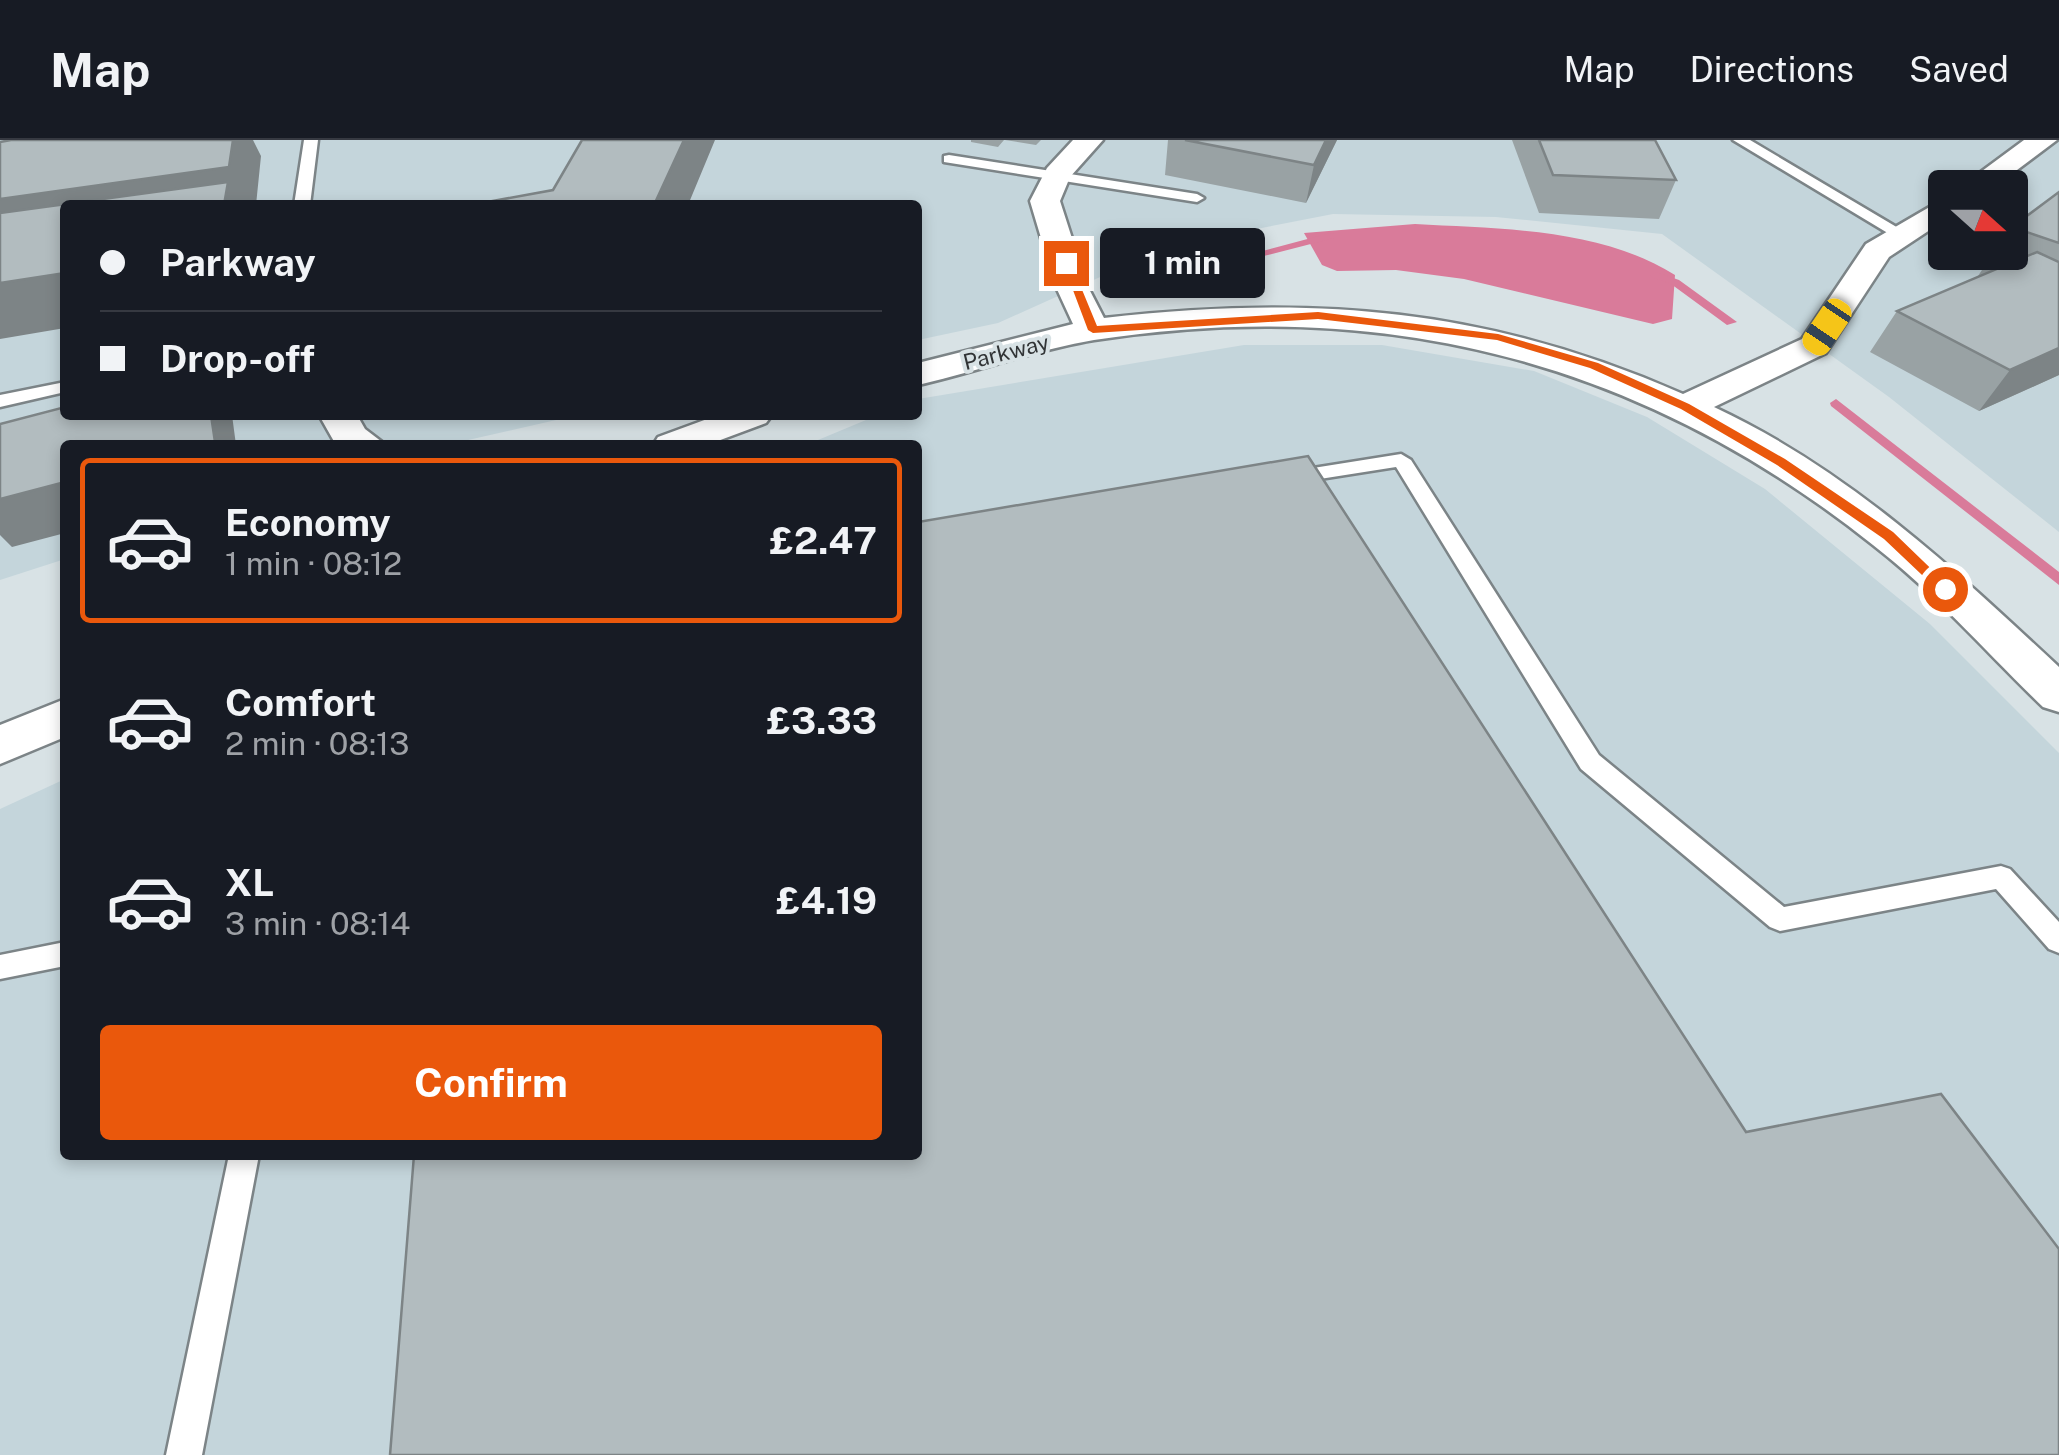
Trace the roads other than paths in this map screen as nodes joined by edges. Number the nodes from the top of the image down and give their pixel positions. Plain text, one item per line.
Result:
1 (311, 140) edge
2 (1089, 140) edge
3 (1740, 140) edge
4 (2043, 140) edge
5 (949, 159) dead end
6 (1999, 170) edge
7 (1057, 174) junction
8 (1197, 198) dead end
9 (303, 200) edge
10 (1928, 218) edge
11 (1902, 235) junction
12 (1093, 330) junction
13 (922, 373) edge
14 (60, 388) edge
15 (0, 401) edge
16 (1685, 406) junction
17 (341, 420) edge
18 (740, 420) edge
19 (358, 440) edge
20 (686, 440) edge
21 (1266, 481) edge
22 (2059, 695) edge
23 (60, 718) edge
24 (0, 745) edge
25 (2059, 940) edge
26 (60, 955) edge
27 (0, 966) edge
28 (243, 1160) edge
29 (184, 1455) edge

1 - 9 lane
2 - 7 street
3 - 11 lane
4 - 6 street
5 - 7 lane
7 - 8 lane
7 - 12 street
10 - 11 street
11 - 16 street
12 - 13 street, Parkway
12 - 16 street, Parkway
14 - 15 lane
16 - 22 street, Parkway
17 - 19 street
18 - 20 street
21 - 25 lane
23 - 24 street
26 - 27 lane
28 - 29 lane

